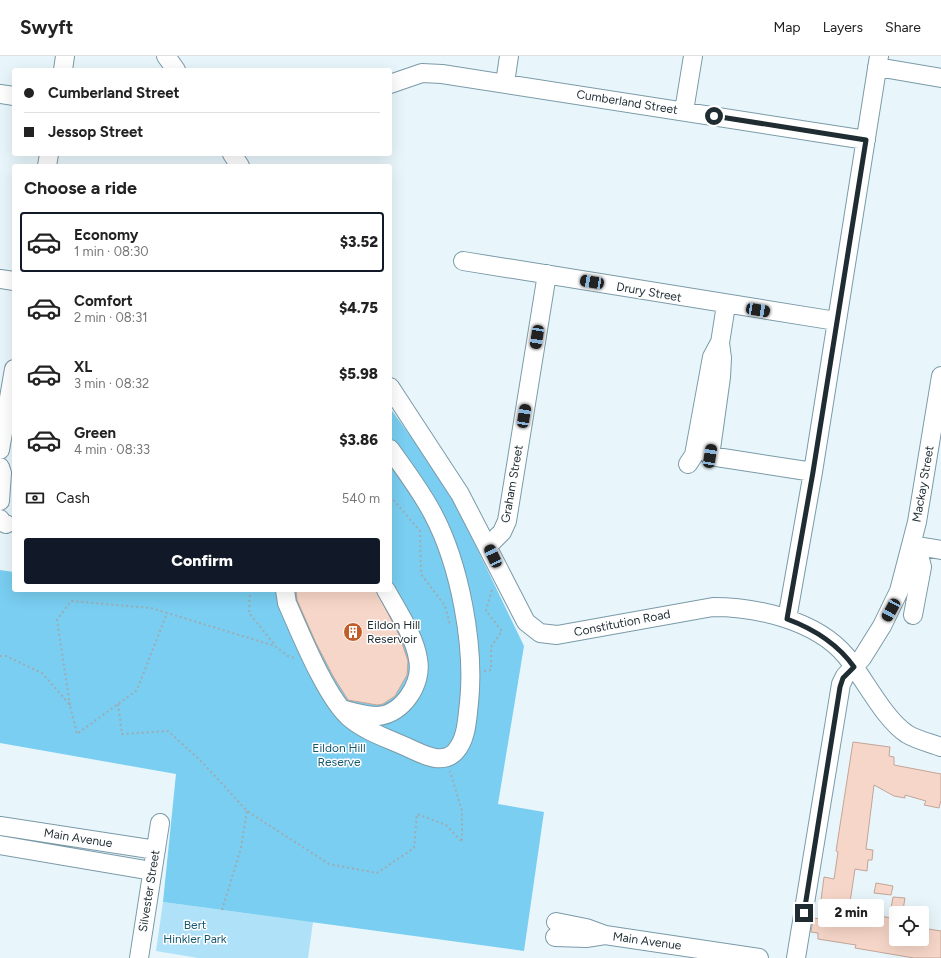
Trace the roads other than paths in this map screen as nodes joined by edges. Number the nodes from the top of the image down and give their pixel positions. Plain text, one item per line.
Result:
1 (65, 56) edge
2 (166, 56) edge
3 (509, 56) edge
4 (693, 56) edge
5 (878, 62) edge
6 (63, 68) edge
7 (175, 68) edge
8 (941, 78) edge
9 (392, 83) edge
10 (505, 83) junction
11 (0, 94) edge
12 (12, 96) edge
13 (684, 111) junction
14 (866, 140) junction
15 (463, 261) dead end
16 (547, 274) junction
17 (0, 279) edge
18 (12, 281) edge
19 (726, 305) junction
20 (836, 321) junction
21 (941, 376) edge
22 (12, 381) edge
23 (392, 390) edge
24 (0, 450) edge
25 (392, 452) edge
26 (0, 467) edge
27 (813, 472) junction
28 (0, 501) edge
29 (912, 545) junction
30 (488, 546) junction
31 (941, 550) edge
32 (285, 592) edge
33 (387, 592) edge
34 (913, 615) dead end
35 (787, 619) junction
36 (854, 667) junction
37 (377, 724) junction
38 (941, 747) edge
39 (160, 823) dead end
40 (0, 826) edge
41 (0, 845) edge
42 (156, 850) junction
43 (152, 871) junction
44 (555, 929) dead end
45 (139, 958) edge
46 (759, 958) edge
47 (796, 958) edge

1 - 6 street
2 - 7 street
3 - 10 street
4 - 13 street
5 - 8 street
5 - 14 street
9 - 10 street, Cumberland Street
10 - 13 street, Cumberland Street
11 - 12 street
13 - 14 street, Cumberland Street
14 - 20 street
15 - 16 street, Drury Street
16 - 19 street, Drury Street
16 - 30 street, Graham Street
17 - 18 street
19 - 20 street, Drury Street
19 - 27 street
20 - 27 street
21 - 29 street, Mackay Street
22 - 24 street
23 - 30 street, Constitution Road
25 - 37 street
26 - 28 street
27 - 35 street
29 - 31 street
29 - 34 street
29 - 36 street, Mackay Street
30 - 35 street, Constitution Road
32 - 37 street
33 - 37 street
35 - 36 street, Constitution Road
36 - 38 street, Constitution Road
36 - 47 street, Mackay Street
39 - 42 street, Silvester Street
40 - 42 street, Main Avenue
41 - 43 street, Main Avenue
42 - 43 street, Silvester Street
43 - 45 street, Silvester Street
44 - 46 street, Main Avenue

